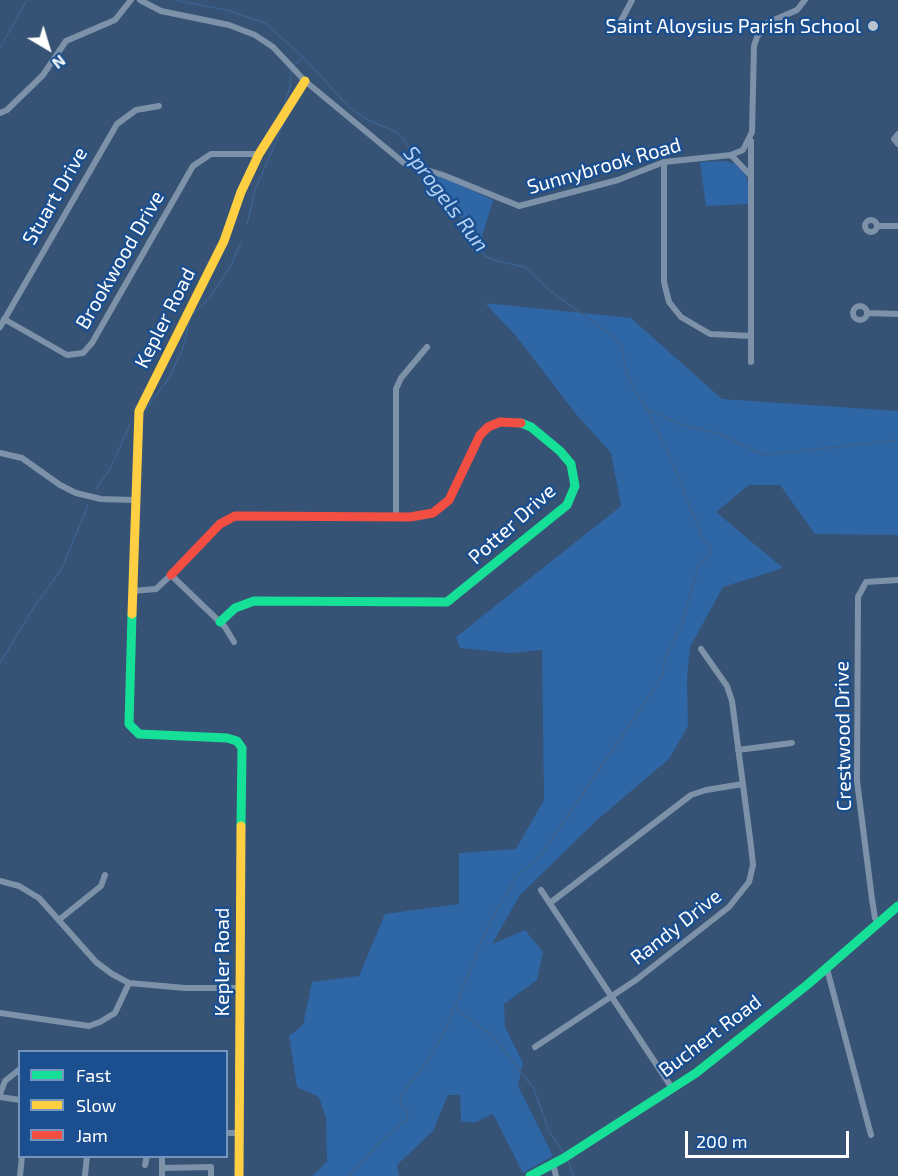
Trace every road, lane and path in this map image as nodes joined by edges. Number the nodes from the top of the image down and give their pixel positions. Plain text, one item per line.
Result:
1 (131, 0) edge
2 (140, 0) edge
3 (632, 0) edge
4 (805, 0) edge
5 (621, 21) dead end
6 (306, 81) junction
7 (159, 106) dead end
8 (0, 113) edge
9 (898, 134) edge
10 (751, 139) junction
11 (898, 144) edge
12 (259, 154) junction
13 (731, 155) junction
14 (664, 162) junction
15 (752, 176) junction
16 (878, 226) dead end
17 (898, 226) edge
18 (867, 313) dead end
19 (898, 314) edge
20 (4, 319) junction
21 (0, 327) edge
22 (751, 336) junction
23 (427, 347) dead end
24 (751, 362) dead end
25 (0, 453) edge
26 (134, 500) junction
27 (396, 516) junction
28 (171, 575) junction
29 (898, 580) edge
30 (132, 591) junction
31 (220, 622) junction
32 (234, 642) dead end
33 (701, 649) dead end
34 (792, 743) dead end
35 (738, 750) junction
36 (743, 784) junction
37 (105, 875) dead end
38 (0, 881) edge
39 (541, 890) dead end
40 (550, 903) junction
41 (898, 906) edge
42 (60, 919) junction
43 (879, 923) junction
44 (827, 969) junction
45 (129, 983) junction
46 (240, 988) junction
47 (611, 997) junction
48 (0, 1013) edge
49 (535, 1047) dead end
50 (18, 1071) edge
51 (672, 1088) junction
52 (0, 1096) edge
53 (18, 1100) edge
54 (228, 1132) edge
55 (239, 1133) junction
56 (871, 1135) dead end
57 (22, 1158) edge
58 (87, 1158) edge
59 (147, 1158) edge
60 (162, 1158) edge
61 (553, 1164) junction
62 (145, 1165) dead end
63 (162, 1168) junction
64 (86, 1175) edge
65 (20, 1176) edge
66 (162, 1176) edge
67 (211, 1176) edge
68 (239, 1176) edge
69 (530, 1176) edge
70 (556, 1176) edge

1 - 8 street
2 - 6 street, Sunnybrook Road
3 - 5 street
4 - 10 street
6 - 12 street, Kepler Road
6 - 14 street, Sunnybrook Road
7 - 20 street, Stuart Drive
9 - 11 street
10 - 13 street
10 - 15 street
12 - 20 street, Brookwood Drive
12 - 26 street, Kepler Road
13 - 14 street, Sunnybrook Road
13 - 15 street
14 - 22 street
15 - 22 street
16 - 17 street
18 - 19 street
20 - 21 street, Stuart Drive
22 - 24 street
23 - 27 street
25 - 26 street
26 - 30 street, Kepler Road
27 - 28 street, Potter Drive
27 - 31 street, Potter Drive
28 - 30 street
28 - 31 street
29 - 43 street, Crestwood Drive
30 - 46 street, Kepler Road
31 - 32 street
33 - 35 street, Randy Drive
34 - 35 street
35 - 36 street, Randy Drive
36 - 40 street
36 - 47 street, Randy Drive
37 - 42 street
38 - 42 street
39 - 40 street
40 - 47 street
41 - 43 street, Buchert Road
42 - 45 street
43 - 44 street, Buchert Road
44 - 51 street, Buchert Road
44 - 56 street
45 - 46 street
45 - 48 street
46 - 55 street, Kepler Road
47 - 49 street, Randy Drive
47 - 51 street
50 - 52 street
51 - 61 street, Buchert Road
52 - 53 street
54 - 55 street
55 - 68 street, Kepler Road
57 - 65 street
58 - 64 street
59 - 62 street
60 - 63 street
61 - 69 street, Buchert Road
61 - 70 street
63 - 66 street
63 - 67 street

